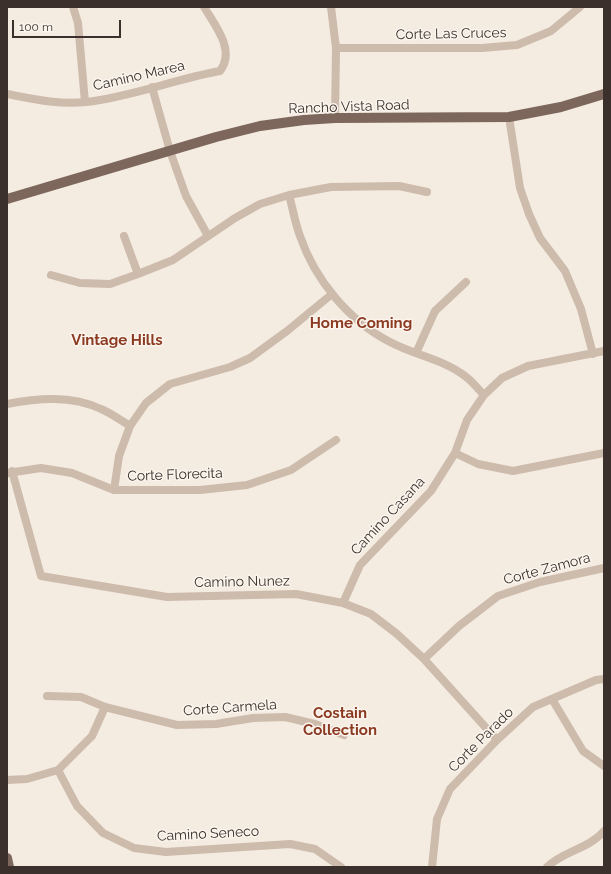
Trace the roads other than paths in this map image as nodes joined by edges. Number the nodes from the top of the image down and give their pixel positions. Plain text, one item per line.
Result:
1 (73, 7) edge
2 (204, 7) edge
3 (331, 7) edge
4 (580, 7) edge
5 (336, 48) junction
6 (152, 87) junction
7 (7, 94) edge
8 (604, 94) edge
9 (85, 102) junction
10 (510, 117) junction
11 (336, 118) junction
12 (170, 151) junction
13 (426, 192) dead end
14 (289, 195) junction
15 (7, 199) edge
16 (124, 236) dead end
17 (208, 236) junction
18 (138, 274) junction
19 (51, 275) dead end
20 (466, 282) dead end
21 (332, 294) junction
22 (604, 351) edge
23 (416, 353) junction
24 (593, 354) junction
25 (484, 395) junction
26 (7, 404) edge
27 (130, 426) junction
28 (336, 440) dead end
29 (455, 453) junction
30 (604, 453) edge
31 (9, 472) edge
32 (114, 490) junction
33 (604, 568) edge
34 (343, 603) junction
35 (424, 659) junction
36 (604, 680) edge
37 (47, 696) dead end
38 (552, 699) junction
39 (105, 707) junction
40 (344, 735) dead end
41 (497, 740) junction
42 (604, 766) edge
43 (58, 770) junction
44 (7, 780) edge
45 (604, 831) edge
46 (7, 858) edge
47 (9, 867) edge
48 (341, 867) edge
49 (432, 867) edge
50 (547, 867) edge

1 - 9 street
2 - 6 street, Camino Marea
3 - 5 street
4 - 5 street, Corte Las Cruces
5 - 11 street
6 - 9 street, Camino Marea
6 - 12 street
7 - 9 street, Camino Marea
8 - 10 main road, Rancho Vista Road
10 - 11 main road, Rancho Vista Road
10 - 24 street
11 - 12 main road, Rancho Vista Road
12 - 15 main road, Rancho Vista Road
12 - 17 street
13 - 14 street
14 - 17 street
14 - 21 street
16 - 18 street
17 - 18 street
18 - 19 street
20 - 23 street
21 - 23 street
21 - 27 street
22 - 24 street, Camino Casana
23 - 25 street
24 - 25 street, Camino Casana
25 - 29 street, Camino Casana
26 - 27 street
27 - 32 street
28 - 32 street, Corte Florecita
29 - 30 street
29 - 34 street, Camino Casana
31 - 32 street, Corte Florecita
31 - 34 street, Camino Nunez
33 - 35 street, Corte Zamora
34 - 35 street, Camino Nunez
35 - 41 street, Camino Nunez
36 - 38 street, Corte Parado
37 - 39 street, Corte Carmela
38 - 41 street, Corte Parado
38 - 42 street
39 - 40 street, Corte Carmela
39 - 43 street
41 - 49 street, Corte Parado
43 - 44 street
43 - 48 street, Camino Seneco
45 - 50 street
46 - 47 main road

